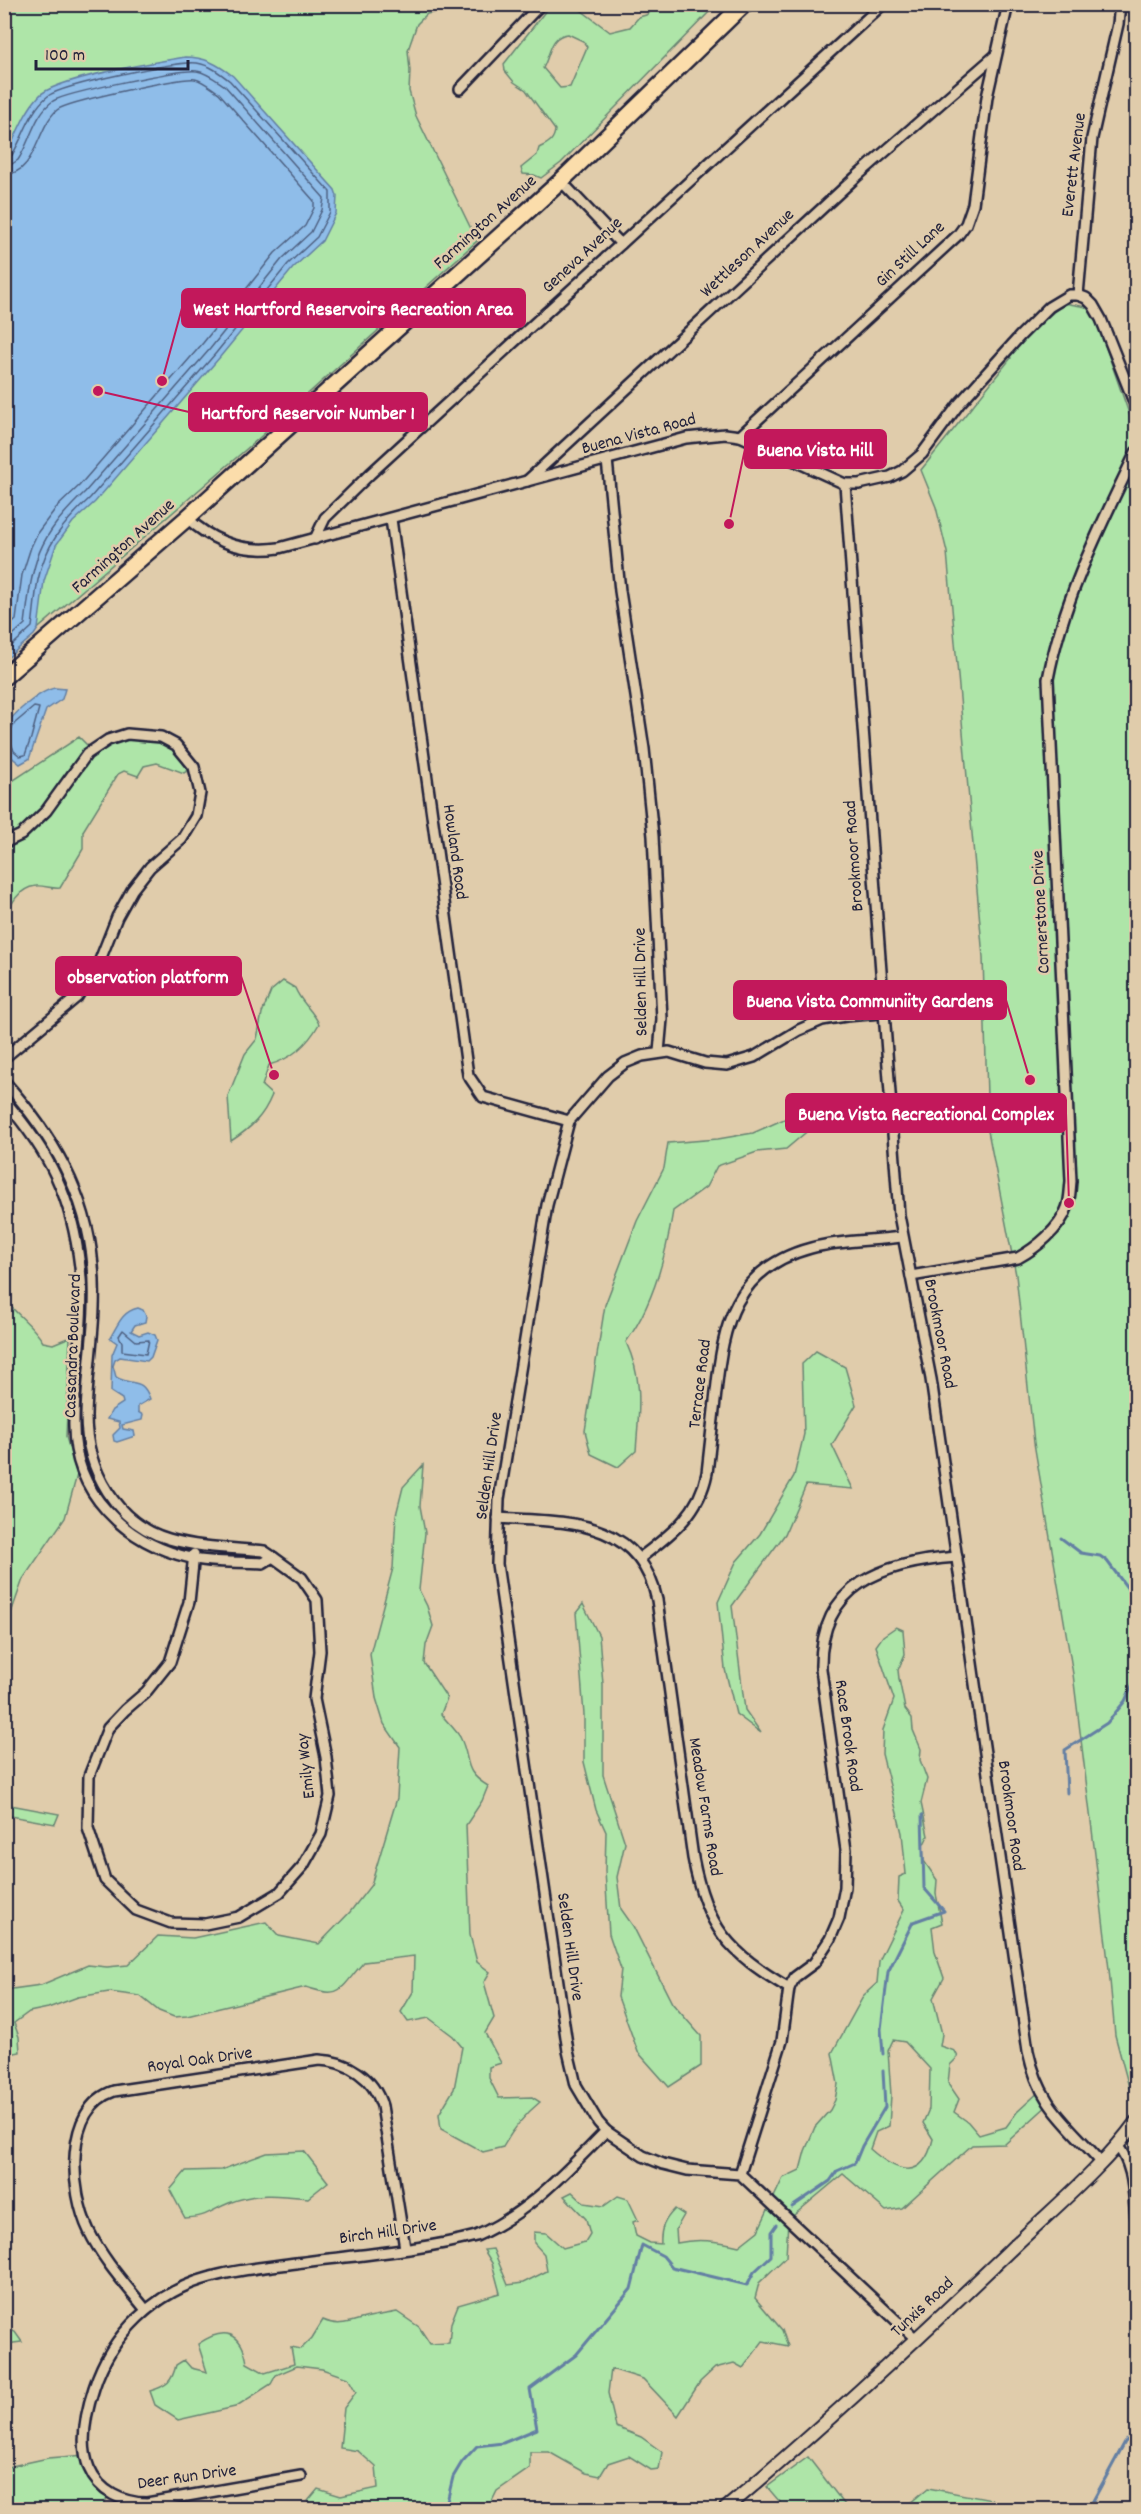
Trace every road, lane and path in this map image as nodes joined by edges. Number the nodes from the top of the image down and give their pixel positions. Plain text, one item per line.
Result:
1 (541, 4) edge
2 (744, 4) edge
3 (883, 4) edge
4 (1008, 4) edge
5 (1120, 4) edge
6 (996, 55) junction
7 (460, 89) dead end
8 (561, 181) junction
9 (621, 244) junction
10 (1078, 295) junction
11 (1137, 407) edge
12 (740, 436) junction
13 (1137, 452) edge
14 (607, 460) junction
15 (526, 482) junction
16 (846, 484) junction
17 (187, 518) junction
18 (391, 519) junction
19 (315, 539) junction
20 (4, 677) edge
21 (4, 843) edge
22 (882, 1013) junction
23 (659, 1052) junction
24 (4, 1058) edge
25 (4, 1081) edge
26 (4, 1100) edge
27 (569, 1121) junction
28 (902, 1237) junction
29 (911, 1276) junction
30 (498, 1518) junction
31 (194, 1546) junction
32 (273, 1557) junction
33 (957, 1557) junction
34 (640, 1558) junction
35 (193, 1559) junction
36 (789, 1988) junction
37 (1137, 2122) edge
38 (606, 2131) junction
39 (1117, 2145) junction
40 (1101, 2162) junction
41 (740, 2174) junction
42 (1137, 2217) edge
43 (405, 2248) junction
44 (146, 2310) junction
45 (916, 2339) junction
46 (301, 2476) dead end
47 (724, 2510) edge

1 - 7 street
2 - 8 main road, Farmington Avenue
3 - 9 street, Geneva Avenue
4 - 6 street, Gin Still Lane
5 - 10 street, Everett Avenue
6 - 12 street, Gin Still Lane
6 - 15 street, Wettleson Avenue
8 - 9 street
8 - 17 main road, Farmington Avenue
9 - 19 street, Geneva Avenue
10 - 11 street
10 - 16 street
12 - 14 street, Buena Vista Road
12 - 16 street, Buena Vista Road
13 - 29 street, Cornerstone Drive
14 - 15 street, Buena Vista Road
14 - 23 street, Selden Hill Drive
15 - 18 street, Buena Vista Road
16 - 22 street, Brookmoor Road
17 - 19 street, Buena Vista Road
17 - 20 main road, Farmington Avenue
18 - 19 street, Buena Vista Road
18 - 27 street, Howland Road
21 - 24 street
22 - 23 street
22 - 28 street, Brookmoor Road
23 - 27 street, Selden Hill Drive
25 - 31 street, Cassandra Boulevard
26 - 35 street, Cassandra Boulevard
27 - 30 street, Selden Hill Drive
28 - 29 street, Brookmoor Road
28 - 34 street, Terrace Road
29 - 33 street, Brookmoor Road
30 - 34 street, Meadow Farms Road
30 - 38 street, Selden Hill Drive
31 - 32 street, Emily Way
31 - 35 street, Emily Way
32 - 35 street
32 - 35 street, Emily Way
33 - 36 street, Race Brook Road
33 - 40 street, Brookmoor Road
34 - 36 street, Meadow Farms Road
36 - 41 street
37 - 39 street, Tunxis Road
38 - 41 street, Selden Hill Drive
38 - 43 street, Birch Hill Drive
39 - 40 street, Tunxis Road
39 - 42 street
40 - 45 street, Tunxis Road
41 - 45 street
43 - 44 street, Birch Hill Drive
43 - 44 street, Royal Oak Drive
44 - 46 street, Deer Run Drive
45 - 47 street, Tunxis Road

